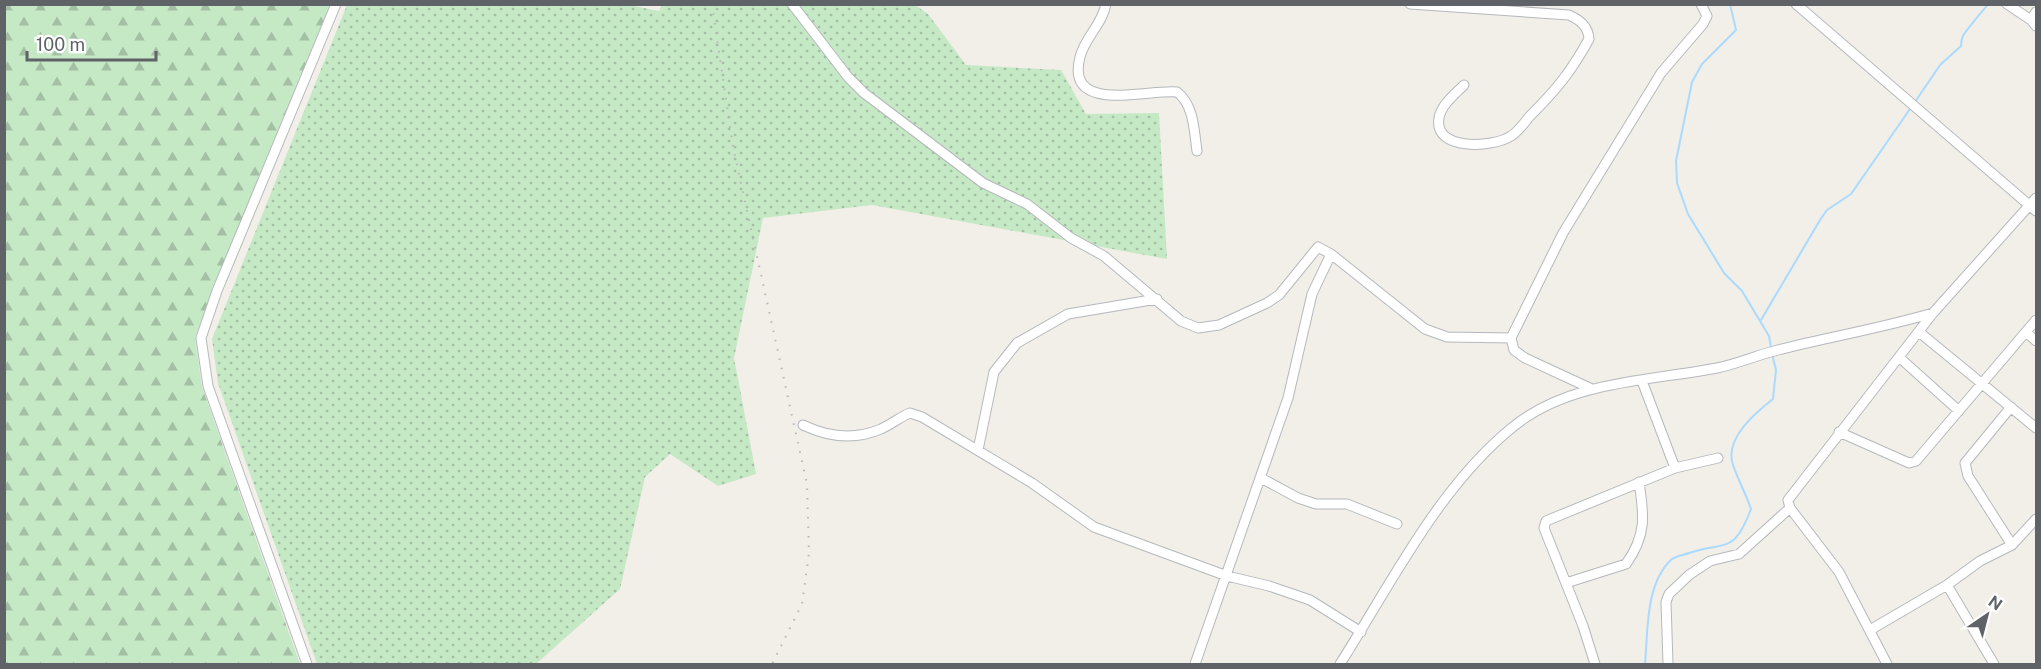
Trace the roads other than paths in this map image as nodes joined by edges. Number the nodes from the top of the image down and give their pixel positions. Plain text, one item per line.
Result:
1 (336, 4) edge
2 (792, 4) edge
3 (1106, 4) edge
4 (1410, 4) edge
5 (1701, 4) edge
6 (1796, 4) edge
7 (2007, 4) edge
8 (2035, 20) edge
9 (1464, 85) dead end
10 (1197, 151) dead end
11 (2034, 204) edge
12 (1331, 254) junction
13 (1157, 299) junction
14 (1933, 314) junction
15 (2037, 320) edge
16 (1919, 332) junction
17 (2026, 332) junction
18 (1510, 338) junction
19 (2037, 341) edge
20 (1900, 358) junction
21 (1642, 381) junction
22 (1982, 384) junction
23 (1592, 389) junction
24 (2011, 407) junction
25 (1959, 411) junction
26 (803, 425) dead end
27 (2037, 428) edge
28 (1839, 432) junction
29 (978, 450) junction
30 (1718, 458) dead end
31 (1675, 468) junction
32 (1261, 478) junction
33 (1639, 482) junction
34 (1791, 508) junction
35 (2037, 519) edge
36 (1397, 524) dead end
37 (2012, 545) junction
38 (1227, 576) junction
39 (1566, 583) junction
40 (1947, 585) junction
41 (1870, 630) junction
42 (1361, 632) junction
43 (307, 664) edge
44 (1195, 664) edge
45 (1341, 664) edge
46 (1595, 664) edge
47 (1668, 664) edge
48 (1887, 664) edge
49 (1994, 664) edge

1 - 43 street
2 - 13 street
3 - 10 street
4 - 9 street
5 - 18 street
6 - 11 street
7 - 8 street
11 - 14 street
12 - 13 street
12 - 18 street
12 - 32 street
13 - 29 street
14 - 16 street
14 - 21 street
15 - 17 street
16 - 20 street
16 - 22 street
17 - 19 street
17 - 22 street
18 - 23 street
20 - 25 street
20 - 28 street
21 - 23 street
21 - 31 street
22 - 24 street
22 - 25 street
23 - 42 street
24 - 27 street
24 - 37 street
25 - 28 street
26 - 29 street
28 - 34 street
29 - 38 street
30 - 31 street
31 - 33 street
32 - 36 street
32 - 38 street
33 - 39 street
33 - 39 street
34 - 41 street
34 - 47 street
35 - 37 street
37 - 40 street
38 - 42 street
38 - 44 street
39 - 46 street
40 - 41 street
40 - 49 street
41 - 48 street
42 - 45 street

